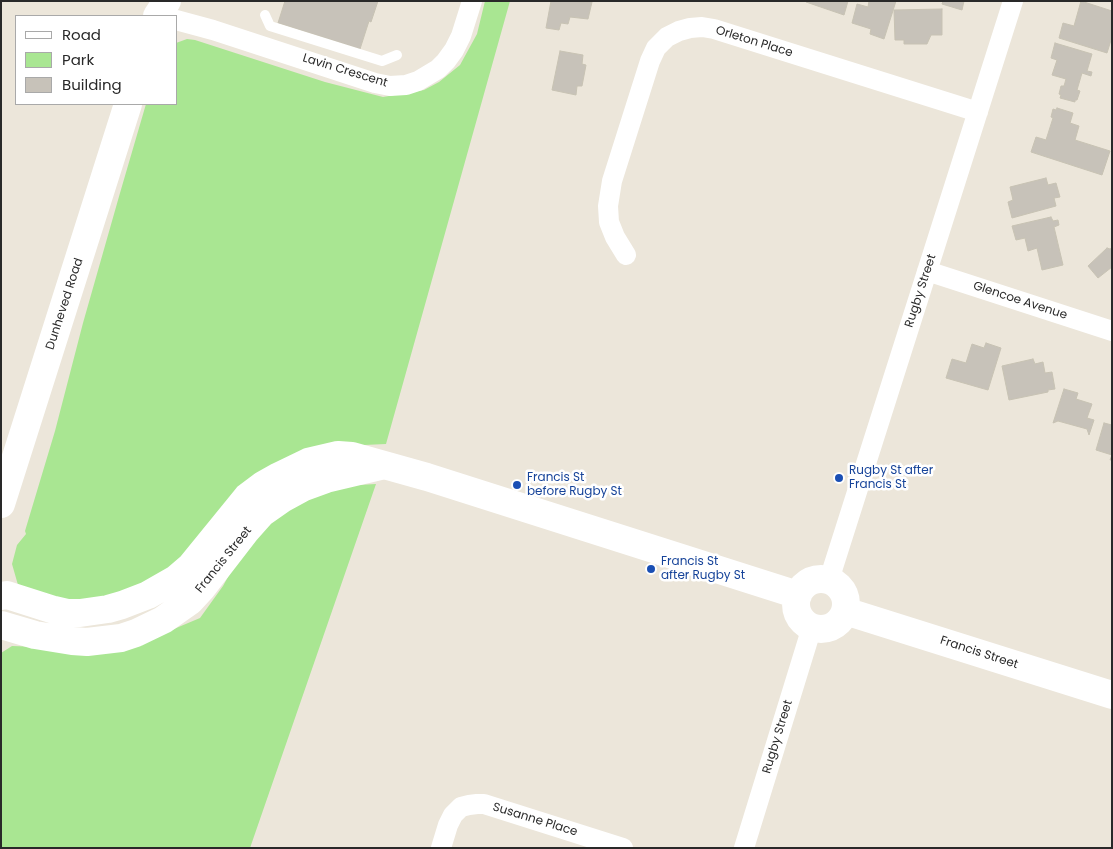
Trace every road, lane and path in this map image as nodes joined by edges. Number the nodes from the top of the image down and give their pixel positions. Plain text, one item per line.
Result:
1 (472, 1) edge
2 (1013, 1) edge
3 (265, 14) dead end
4 (178, 17) edge
5 (397, 55) dead end
6 (128, 105) edge
7 (978, 112) junction
8 (626, 255) dead end
9 (927, 271) junction
10 (1112, 331) edge
11 (385, 464) junction
12 (1, 504) edge
13 (829, 580) junction
14 (798, 595) junction
15 (1, 596) edge
16 (845, 610) junction
17 (1, 625) edge
18 (812, 627) junction
19 (1112, 695) edge
20 (441, 848) edge
21 (623, 848) edge
22 (744, 848) edge

1 - 4 street, Lavin Crescent
2 - 7 street, Rugby Street
3 - 5 lane
6 - 12 street, Dunheved Road
7 - 8 street, Orleton Place
7 - 9 street, Rugby Street
9 - 10 street, Glencoe Avenue
9 - 13 street, Rugby Street
11 - 14 street, Francis Street
11 - 15 street, Francis Street
11 - 17 street, Francis Street
13 - 14 street
13 - 16 street
14 - 18 street
16 - 18 street
16 - 19 street, Francis Street
18 - 22 street, Rugby Street
20 - 21 street, Susanne Place

